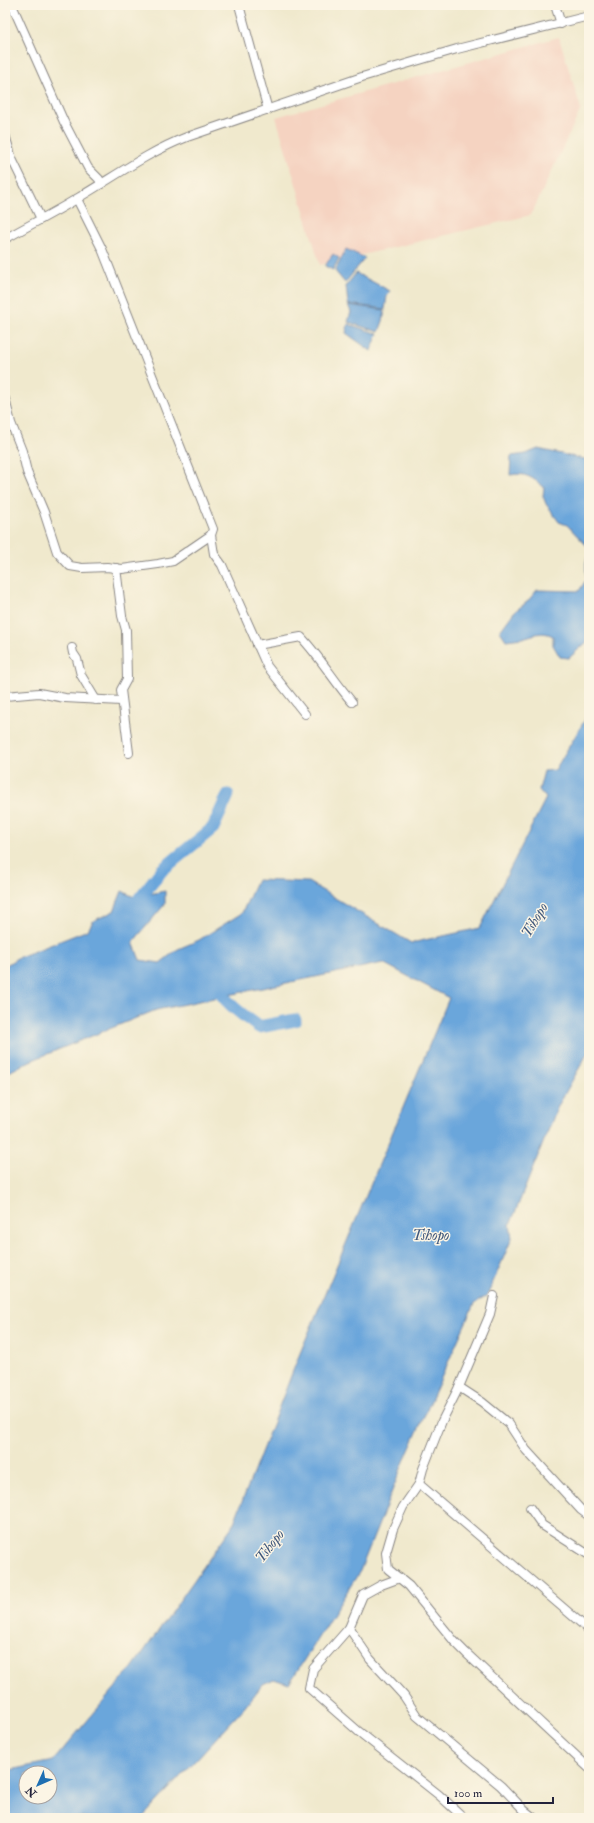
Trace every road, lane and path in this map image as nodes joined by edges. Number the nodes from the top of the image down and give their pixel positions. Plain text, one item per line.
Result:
1 (12, 5) edge
2 (239, 5) edge
3 (555, 5) edge
4 (589, 16) edge
5 (561, 24) junction
6 (268, 110) junction
7 (5, 135) edge
8 (101, 184) junction
9 (77, 199) junction
10 (41, 219) junction
11 (5, 239) edge
12 (5, 399) edge
13 (211, 535) junction
14 (116, 568) junction
15 (258, 646) junction
16 (72, 648) dead end
17 (5, 696) edge
18 (96, 700) junction
19 (121, 701) junction
20 (352, 702) dead end
21 (304, 714) dead end
22 (129, 753) dead end
23 (494, 1296) dead end
24 (459, 1387) junction
25 (419, 1484) junction
26 (530, 1508) dead end
27 (589, 1516) edge
28 (589, 1555) edge
29 (400, 1578) junction
30 (349, 1628) junction
31 (589, 1630) edge
32 (589, 1768) edge
33 (464, 1818) edge
34 (534, 1818) edge

1 - 8 street
2 - 6 street
3 - 5 street
4 - 5 street
5 - 6 street
6 - 8 street
7 - 10 street
8 - 9 street
9 - 10 street
9 - 13 street
10 - 11 street
12 - 14 street
13 - 14 street
13 - 15 street
14 - 19 street
15 - 20 street
15 - 21 street
16 - 18 street
17 - 18 street
18 - 19 street
19 - 22 street
23 - 24 street
24 - 25 street
24 - 27 street
25 - 29 street
25 - 31 street
26 - 28 street
29 - 30 street
29 - 32 street
30 - 33 street
30 - 34 street

